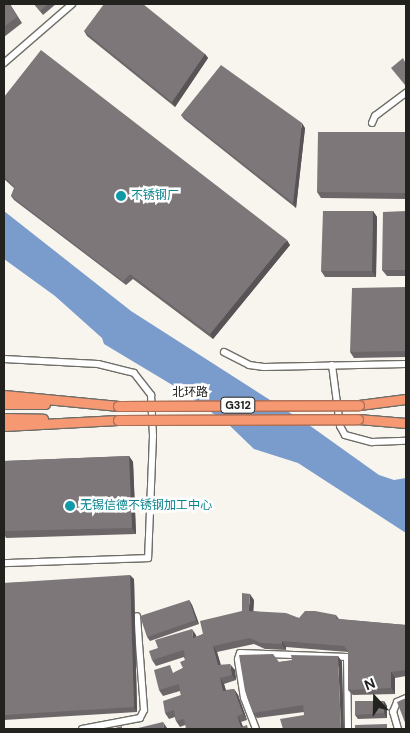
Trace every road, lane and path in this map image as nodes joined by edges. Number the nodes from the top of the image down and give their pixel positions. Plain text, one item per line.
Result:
1 (72, 4) edge
2 (4, 63) edge
3 (406, 93) edge
4 (372, 123) dead end
5 (224, 352) dead end
6 (4, 359) edge
7 (406, 364) edge
8 (332, 365) junction
9 (4, 395) edge
10 (406, 399) edge
11 (4, 404) edge
12 (406, 404) edge
13 (359, 405) junction
14 (118, 406) junction
15 (4, 418) edge
16 (406, 418) edge
17 (358, 419) junction
18 (118, 420) junction
19 (406, 423) edge
20 (4, 426) edge
21 (406, 441) edge
22 (4, 563) edge
23 (137, 616) dead end
24 (406, 698) edge
25 (82, 729) edge
26 (256, 729) edge
27 (348, 729) edge
28 (398, 729) edge

1 - 2 street
3 - 4 street
5 - 8 street
6 - 22 street
7 - 8 street
8 - 21 street
9 - 14 highway
10 - 13 highway
11 - 14 highway, 北环路 / G312
12 - 13 highway, 北环路 / G312
13 - 14 highway, 北环路 / G312, bridge
15 - 18 highway, G312
16 - 17 highway, G312
17 - 18 highway, G312, bridge
17 - 19 highway
18 - 20 highway
23 - 25 street
24 - 28 street
26 - 27 street

